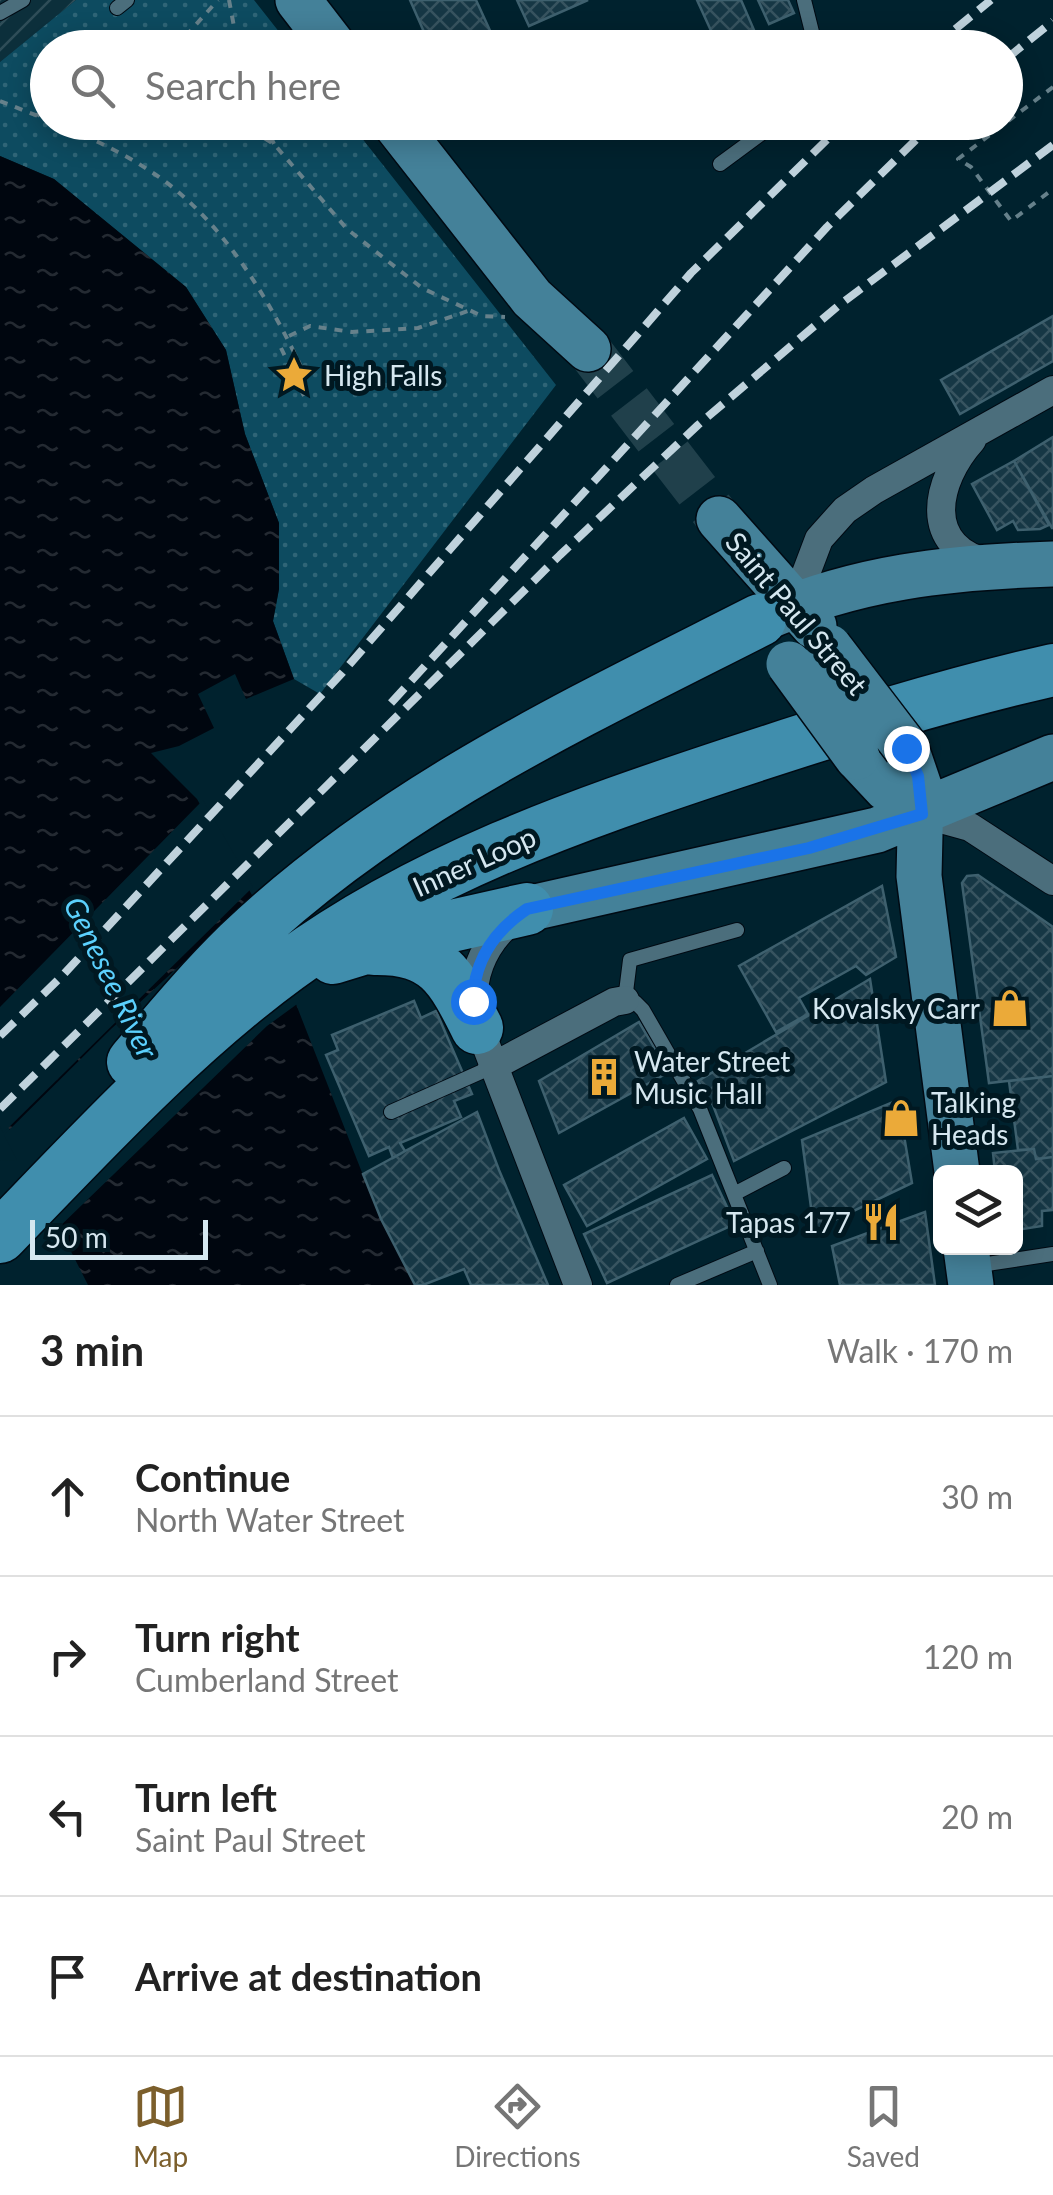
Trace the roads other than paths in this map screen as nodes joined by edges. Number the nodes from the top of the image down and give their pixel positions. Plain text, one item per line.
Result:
1 (23, 0) edge
2 (298, 0) edge
3 (804, 0) edge
4 (0, 13) edge
5 (321, 30) edge
6 (812, 30) edge
7 (407, 140) edge
8 (753, 140) edge
9 (720, 164) dead end
10 (580, 357) tunnel mouth
11 (1053, 390) edge
12 (984, 429) junction
13 (711, 526) tunnel mouth
14 (1053, 564) edge
15 (1004, 566) junction
16 (777, 612) junction
17 (1053, 639) edge
18 (809, 656) junction
19 (1053, 670) edge
20 (1053, 757) edge
21 (922, 814) junction
22 (1053, 881) edge
23 (527, 909) junction
24 (736, 930) dead end
25 (284, 947) junction
26 (347, 953) junction
27 (625, 1000) junction
28 (484, 1048) junction
29 (392, 1112) dead end
30 (956, 1165) edge
31 (784, 1168) dead end
32 (0, 1194) edge
33 (734, 1194) junction
34 (0, 1237) edge
35 (757, 1251) junction
36 (1053, 1254) edge
37 (969, 1266) edge
38 (578, 1285) edge
39 (677, 1285) edge
40 (770, 1285) edge

1 - 4 lane
2 - 5 main road
3 - 6 lane
7 - 10 main road
8 - 9 lane
11 - 12 street
12 - 15 street
12 - 16 street
13 - 16 main road, Saint Paul Street
14 - 15 main road
15 - 16 main road
16 - 18 main road, Saint Paul Street
16 - 25 highway
17 - 25 highway, Inner Loop
18 - 21 main road, Saint Paul Street, bridge
18 - 21 main road, Saint Paul Street, bridge
19 - 25 highway, Inner Loop
20 - 21 main road
21 - 22 street
21 - 23 main road
21 - 30 main road, Saint Paul Street
23 - 26 highway
23 - 28 street
24 - 27 lane
25 - 26 highway
25 - 32 highway
25 - 34 highway, Inner Loop
26 - 28 highway
27 - 28 street
27 - 33 lane
28 - 29 lane
28 - 38 street
31 - 33 lane
33 - 35 lane
35 - 39 lane
35 - 40 lane
36 - 37 lane

